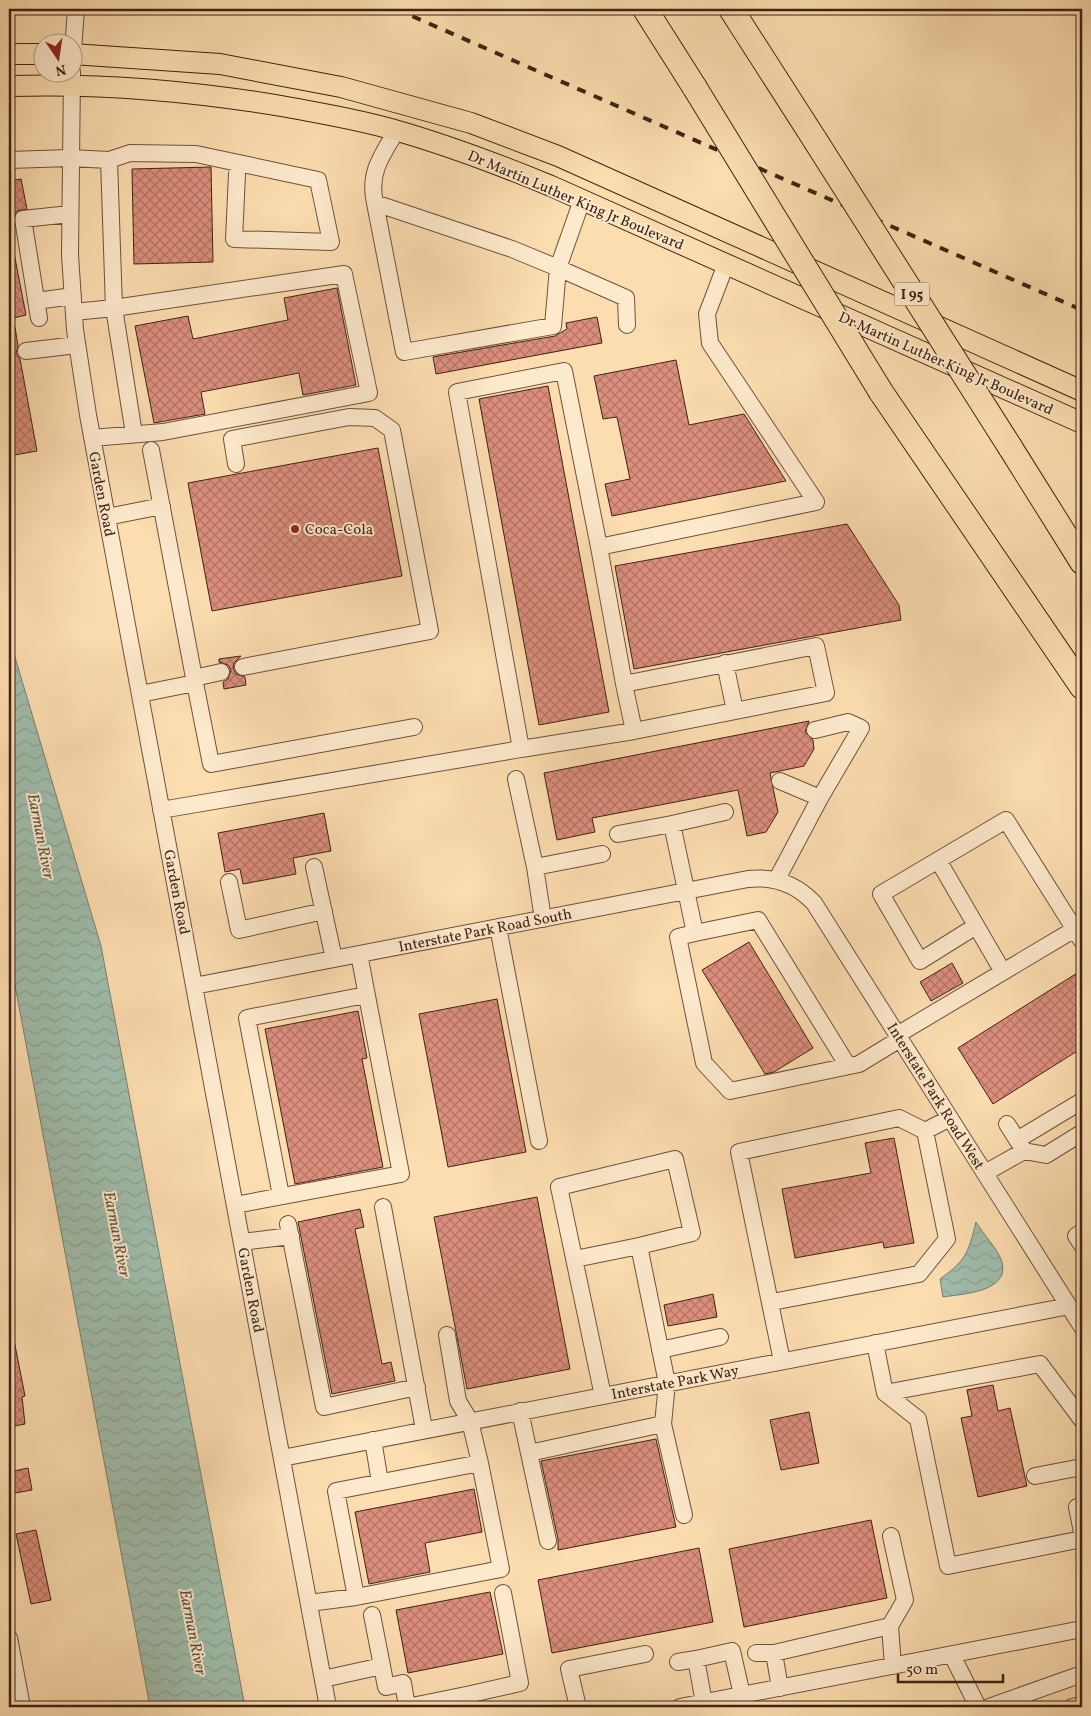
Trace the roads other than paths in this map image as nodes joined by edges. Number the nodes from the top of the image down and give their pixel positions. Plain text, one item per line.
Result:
1 (76, 9) edge
2 (645, 9) edge
3 (731, 9) edge
4 (74, 32) edge
5 (9, 54) edge
6 (32, 54) edge
7 (82, 65) edge
8 (82, 68) edge
9 (32, 79) edge
10 (72, 82) edge
11 (9, 86) edge
12 (397, 130) junction
13 (70, 158) junction
14 (9, 160) edge
15 (109, 160) junction
16 (237, 174) dead end
17 (582, 200) junction
18 (374, 203) junction
19 (70, 214) junction
20 (726, 264) junction
21 (558, 268) junction
22 (36, 301) junction
23 (73, 304) junction
24 (114, 308) junction
25 (39, 318) dead end
26 (628, 325) dead end
27 (77, 344) junction
28 (26, 352) dead end
29 (1082, 391) edge
30 (1082, 423) edge
31 (134, 434) junction
32 (92, 438) junction
33 (151, 450) dead end
34 (236, 464) dead end
35 (162, 506) junction
36 (107, 517) junction
37 (599, 547) junction
38 (1082, 562) edge
39 (724, 663) junction
40 (243, 668) dead end
41 (221, 672) dead end
42 (194, 681) junction
43 (624, 684) junction
44 (1082, 687) edge
45 (140, 694) junction
46 (735, 711) junction
47 (414, 727) dead end
48 (815, 730) dead end
49 (634, 731) junction
50 (521, 749) junction
51 (516, 779) dead end
52 (780, 781) dead end
53 (820, 798) junction
54 (161, 810) junction
55 (725, 812) dead end
56 (672, 824) junction
57 (618, 834) dead end
58 (602, 854) dead end
59 (938, 860) junction
60 (314, 867) dead end
61 (535, 867) junction
62 (777, 880) junction
63 (228, 882) dead end
64 (686, 891) junction
65 (324, 912) junction
66 (543, 919) junction
67 (976, 926) junction
68 (498, 928) junction
69 (695, 934) junction
70 (1078, 935) edge
71 (359, 954) junction
72 (334, 959) junction
73 (1003, 972) junction
74 (194, 986) junction
75 (366, 995) junction
76 (899, 1037) junction
77 (848, 1066) junction
78 (1082, 1101) edge
79 (950, 1118) junction
80 (1008, 1124) dead end
81 (925, 1131) junction
82 (1082, 1138) edge
83 (539, 1141) dead end
84 (1021, 1145) junction
85 (985, 1173) junction
86 (281, 1196) junction
87 (235, 1205) junction
88 (382, 1207) dead end
89 (1082, 1232) edge
90 (242, 1242) junction
91 (1082, 1245) edge
92 (638, 1246) junction
93 (575, 1259) junction
94 (772, 1302) junction
95 (1069, 1306) junction
96 (1082, 1326) edge
97 (447, 1334) dead end
98 (720, 1337) dead end
99 (875, 1343) junction
100 (660, 1350) junction
101 (782, 1361) junction
102 (667, 1383) junction
103 (417, 1387) junction
104 (885, 1393) junction
105 (603, 1396) junction
106 (1080, 1410) edge
107 (520, 1412) junction
108 (470, 1421) junction
109 (663, 1424) junction
110 (424, 1429) junction
111 (373, 1440) junction
112 (529, 1453) junction
113 (282, 1458) junction
114 (480, 1463) junction
115 (1082, 1467) edge
116 (1035, 1476) dead end
117 (380, 1482) junction
118 (1077, 1507) dead end
119 (684, 1515) dead end
120 (1082, 1532) edge
121 (892, 1536) dead end
122 (1082, 1539) edge
123 (548, 1541) dead end
124 (503, 1593) dead end
125 (356, 1598) junction
126 (309, 1603) junction
127 (372, 1614) dead end
128 (890, 1626) junction
129 (1082, 1629) edge
130 (9, 1638) edge
131 (756, 1653) dead end
132 (774, 1653) junction
133 (645, 1654) dead end
134 (952, 1655) junction
135 (696, 1659) junction
136 (678, 1662) dead end
137 (382, 1666) junction
138 (893, 1666) junction
139 (15, 1668) edge
140 (1082, 1674) edge
141 (323, 1679) junction
142 (780, 1688) junction
143 (472, 1700) edge
144 (733, 1700) edge
145 (704, 1703) junction
146 (1082, 1705) edge
147 (22, 1707) edge
148 (328, 1707) edge
149 (578, 1707) edge
150 (682, 1707) edge
151 (978, 1707) edge
152 (989, 1707) edge
153 (1072, 1707) edge

1 - 4 street, Garden Road
2 - 44 highway, bridge
3 - 38 highway, I 95, bridge
5 - 6 main road
7 - 29 main road, Dr Martin Luther King Jr Boulevard
8 - 12 main road, Dr Martin Luther King Jr Boulevard
9 - 11 main road, Dr Martin Luther King Jr Boulevard
10 - 13 street, Garden Road
12 - 17 main road, Dr Martin Luther King Jr Boulevard
12 - 18 street
13 - 14 street
13 - 15 street
13 - 19 street, Garden Road
15 - 16 street
15 - 24 street
17 - 20 main road, Dr Martin Luther King Jr Boulevard
17 - 21 street
18 - 21 street
18 - 21 street
19 - 22 street
19 - 23 street, Garden Road
20 - 30 main road, Dr Martin Luther King Jr Boulevard
20 - 37 street
21 - 26 street
22 - 23 street
22 - 25 street
23 - 24 street
23 - 27 street, Garden Road
24 - 31 street
24 - 31 street
27 - 28 street
27 - 32 street, Garden Road
31 - 32 street
32 - 36 street, Garden Road
33 - 35 street
34 - 40 street
35 - 36 street
35 - 42 street
36 - 45 street, Garden Road
37 - 43 street
37 - 50 street
39 - 43 street
39 - 46 street
39 - 46 street
41 - 42 street
42 - 45 street
42 - 47 street
43 - 49 street
45 - 54 street, Garden Road
46 - 49 street
48 - 53 street
49 - 50 street
50 - 54 street
51 - 61 street
52 - 53 street
53 - 62 street
54 - 74 street, Garden Road
55 - 56 street
56 - 57 street
56 - 64 street
58 - 61 street
59 - 67 street
59 - 67 street
59 - 70 street
60 - 65 street
61 - 66 street
62 - 64 street, Interstate Park Road South
62 - 76 street, Interstate Park Road West
63 - 65 street
64 - 66 street, Interstate Park Road South
64 - 69 street
65 - 72 street
66 - 68 street, Interstate Park Road South
67 - 73 street
68 - 71 street, Interstate Park Road South
68 - 83 street
69 - 77 street
69 - 77 street
70 - 73 street
71 - 72 street, Interstate Park Road South
71 - 75 street
72 - 74 street, Interstate Park Road South
73 - 76 street
74 - 87 street, Garden Road
75 - 86 street
75 - 86 street
76 - 77 street
76 - 79 street, Interstate Park Road West
78 - 84 street
79 - 81 street
79 - 85 street, Interstate Park Road West
80 - 84 street
81 - 94 street
81 - 94 street
82 - 84 street
84 - 85 street
85 - 95 street, Interstate Park Road West
86 - 87 street
87 - 90 street, Garden Road
88 - 103 street
89 - 91 street
90 - 103 street
90 - 113 street, Garden Road
92 - 93 street
92 - 93 street
92 - 100 street
93 - 105 street
94 - 101 street
95 - 96 street, Interstate Park Road West
95 - 99 street, Interstate Park Way
97 - 108 street
98 - 100 street
99 - 101 street, Interstate Park Way
99 - 104 street
100 - 102 street
101 - 102 street, Interstate Park Way
102 - 105 street, Interstate Park Way
102 - 109 street
103 - 110 street
104 - 106 street
104 - 122 street
105 - 107 street, Interstate Park Way
107 - 108 street, Interstate Park Way
107 - 112 street
108 - 110 street, Interstate Park Way
108 - 114 street
109 - 112 street
109 - 119 street
110 - 111 street, Interstate Park Way
111 - 113 street, Interstate Park Way
111 - 117 street
112 - 123 street
113 - 126 street, Garden Road
114 - 117 street
114 - 125 street
115 - 116 street
117 - 125 street
118 - 120 street
121 - 128 street
124 - 143 street
125 - 126 street
126 - 141 street, Garden Road
127 - 137 street
128 - 132 street
128 - 138 street
129 - 134 street
130 - 139 street
131 - 132 street
132 - 142 street
133 - 149 street
134 - 138 street
134 - 151 street
135 - 136 street
135 - 144 street
135 - 145 street
137 - 141 street
137 - 143 street
138 - 142 street
139 - 147 street
140 - 152 street
141 - 148 street, Garden Road
142 - 144 street
144 - 145 street
145 - 150 street
146 - 153 street

